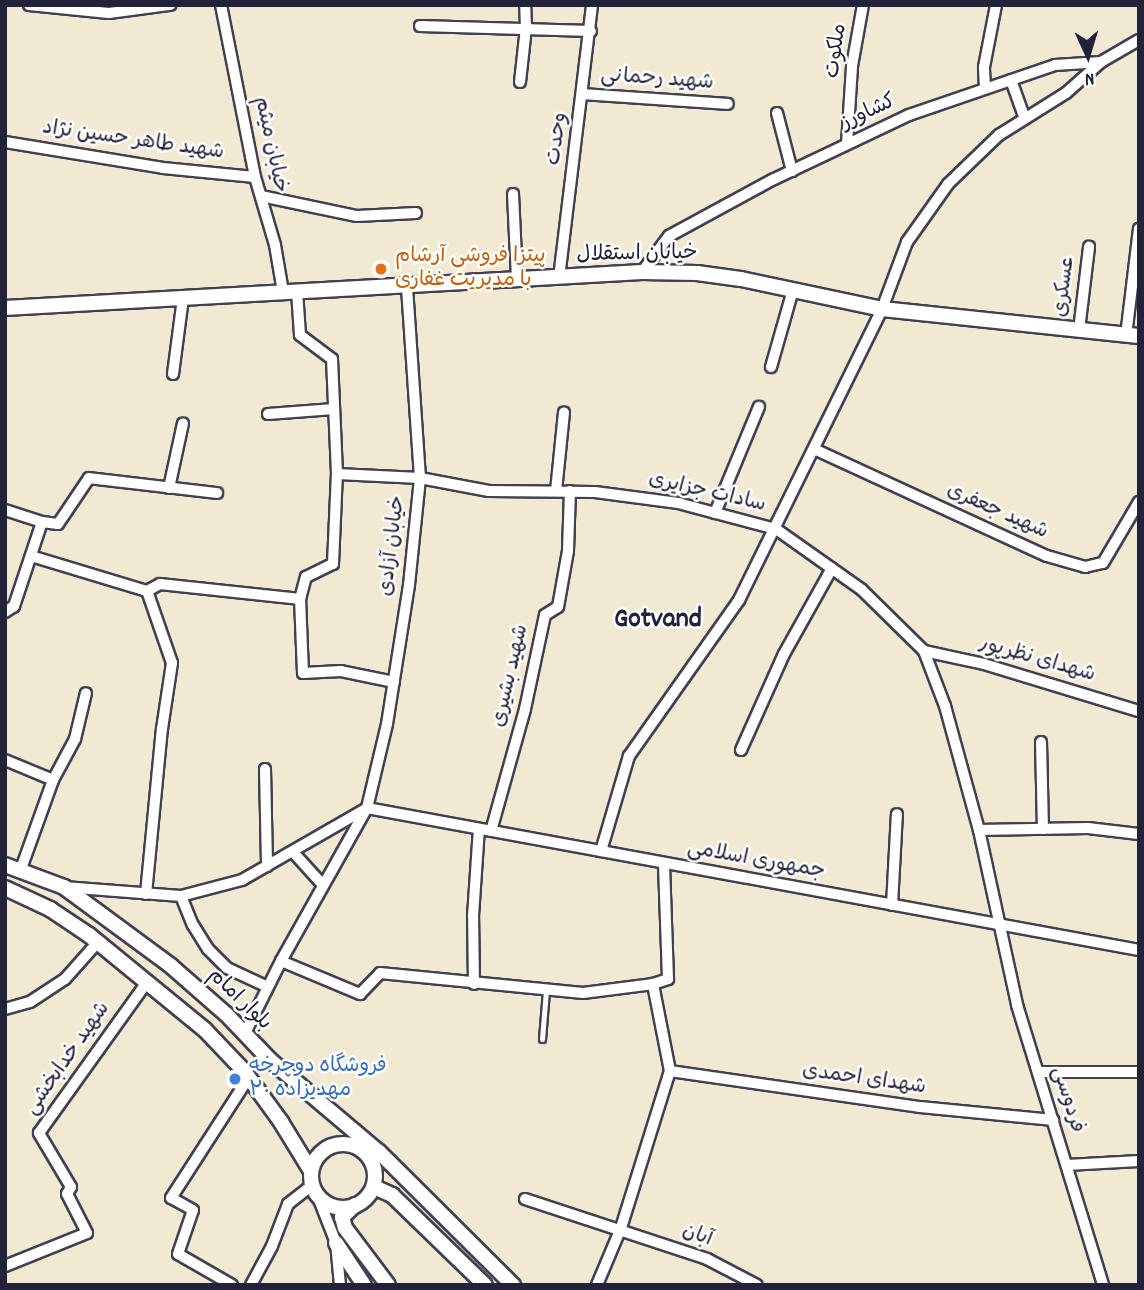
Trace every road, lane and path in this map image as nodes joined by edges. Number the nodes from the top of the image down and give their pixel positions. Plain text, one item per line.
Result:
1 (29, 5) edge
2 (170, 5) edge
3 (221, 5) edge
4 (525, 5) edge
5 (592, 5) edge
6 (863, 5) edge
7 (996, 5) edge
8 (419, 26) dead end
9 (526, 28) junction
10 (591, 31) junction
11 (1139, 40) edge
12 (1101, 62) junction
13 (1011, 80) junction
14 (520, 82) dead end
15 (985, 88) junction
16 (583, 94) junction
17 (728, 104) dead end
18 (777, 113) dead end
19 (1026, 119) junction
20 (5, 142) edge
21 (847, 144) junction
22 (792, 171) junction
23 (255, 177) junction
24 (513, 194) dead end
25 (261, 196) junction
26 (416, 214) dead end
27 (1139, 229) edge
28 (1089, 247) dead end
29 (642, 272) junction
30 (559, 278) junction
31 (517, 280) junction
32 (407, 286) junction
33 (793, 290) junction
34 (290, 292) junction
35 (183, 298) junction
36 (5, 308) edge
37 (883, 309) junction
38 (1079, 330) junction
39 (1132, 336) edge
40 (771, 367) dead end
41 (173, 374) dead end
42 (759, 407) dead end
43 (334, 409) junction
44 (564, 412) dead end
45 (268, 414) dead end
46 (183, 423) dead end
47 (814, 449) junction
48 (338, 474) junction
49 (420, 478) junction
50 (169, 488) junction
51 (556, 491) junction
52 (570, 491) junction
53 (217, 493) dead end
54 (1139, 502) edge
55 (5, 510) edge
56 (715, 513) junction
57 (42, 523) junction
58 (776, 529) junction
59 (32, 556) junction
60 (832, 568) junction
61 (147, 591) junction
62 (300, 599) junction
63 (5, 612) edge
64 (924, 651) junction
65 (394, 682) junction
66 (86, 693) dead end
67 (1139, 711) edge
68 (1041, 742) dead end
69 (741, 750) dead end
70 (5, 760) edge
71 (265, 769) dead end
72 (53, 780) junction
73 (368, 808) junction
74 (897, 814) dead end
75 (480, 829) junction
76 (1043, 829) junction
77 (979, 830) junction
78 (491, 831) junction
79 (1139, 834) edge
80 (601, 851) junction
81 (293, 852) junction
82 (664, 863) junction
83 (5, 864) edge
84 (267, 866) junction
85 (21, 869) junction
86 (323, 885) junction
87 (64, 887) junction
88 (5, 888) edge
89 (146, 894) junction
90 (181, 896) junction
91 (892, 905) junction
92 (999, 925) junction
93 (98, 942) junction
94 (1139, 950) edge
95 (281, 961) junction
96 (148, 981) junction
97 (474, 984) junction
98 (653, 985) junction
99 (268, 987) junction
100 (546, 990) junction
101 (5, 1009) edge
102 (245, 1034) junction
103 (542, 1040) dead end
104 (670, 1071) junction
105 (1038, 1072) junction
106 (1139, 1072) edge
107 (249, 1077) junction
108 (330, 1111) junction
109 (1053, 1120) junction
110 (367, 1156) junction
111 (1139, 1161) edge
112 (1067, 1165) junction
113 (396, 1168) junction
114 (314, 1184) junction
115 (374, 1187) junction
116 (525, 1199) dead end
117 (355, 1205) junction
118 (621, 1228) junction
119 (336, 1243) junction
120 (5, 1266) edge
121 (232, 1285) edge
122 (251, 1285) edge
123 (340, 1285) edge
124 (364, 1285) edge
125 (388, 1285) edge
126 (485, 1285) edge
127 (513, 1285) edge
128 (597, 1285) edge
129 (757, 1285) edge
130 (1103, 1285) edge

1 - 2 street
3 - 23 street, خیابان میثم
4 - 9 street
5 - 10 street, وحدت
6 - 21 street, ملکوت
7 - 15 street
8 - 9 street
9 - 10 street
9 - 14 street
10 - 16 street, وحدت
11 - 12 street, کشاورز
12 - 13 street, کشاورز
12 - 19 street
13 - 15 street, کشاورز
13 - 19 street
15 - 21 street, کشاورز
16 - 17 street, شهید رحمانی
16 - 30 street, وحدت
18 - 22 street
19 - 37 street
20 - 23 street, شهید طاهر حسین نژاد
21 - 22 street, کشاورز
22 - 29 street, کشاورز
23 - 25 street, خیابان میثم
24 - 31 street
25 - 26 street
25 - 34 street, خیابان میثم
27 - 39 street
28 - 38 street, عسکری
29 - 30 street, خیابان استقلال
29 - 33 street, خیابان استقلال
30 - 31 street, خیابان استقلال
31 - 32 street, خیابان استقلال
32 - 34 street, خیابان استقلال
32 - 49 street, خیابان آزادی
33 - 37 street, خیابان استقلال
33 - 40 street
34 - 35 street, خیابان استقلال
34 - 43 street, خیابان میثم
35 - 36 street, خیابان استقلال
35 - 41 street
37 - 38 street, خیابان استقلال
37 - 47 street
38 - 39 street, خیابان استقلال
42 - 56 street
43 - 45 street
43 - 48 street
44 - 51 street
46 - 50 street
47 - 54 street, شهید جعفری
47 - 58 street
48 - 49 street, سادات جزایری
48 - 62 street
49 - 51 street, سادات جزایری
49 - 65 street, خیابان آزادی
50 - 53 street
50 - 57 street
51 - 52 street, سادات جزایری
52 - 56 street, سادات جزایری
52 - 78 street, شهید بشیری
55 - 57 street
56 - 58 street, سادات جزایری
57 - 59 street
58 - 60 street, سادات جزایری
58 - 80 street
59 - 61 street
59 - 63 street
60 - 64 street, سادات جزایری
60 - 69 street
61 - 62 street
61 - 89 street
62 - 65 street
64 - 67 street, شهدای نظرپور
64 - 77 street, سادات جزایری
65 - 73 street, خیابان آزادی
66 - 72 street
68 - 76 street
70 - 72 street
71 - 84 street
72 - 85 street
73 - 75 street, جمهوری اسلامی
73 - 81 street
73 - 86 street
74 - 91 street
75 - 78 street, جمهوری اسلامی
75 - 97 street
76 - 77 street
76 - 79 street
77 - 92 street, سادات جزایری
78 - 80 street, جمهوری اسلامی
80 - 82 street, جمهوری اسلامی
81 - 84 street
81 - 86 street
82 - 91 street, جمهوری اسلامی
82 - 98 street
83 - 85 street, بلوار امام
84 - 90 street
85 - 87 street, بلوار امام
86 - 95 street
87 - 89 street
87 - 102 street, بلوار امام
88 - 93 street
89 - 90 street
90 - 99 street
91 - 92 street, جمهوری اسلامی
92 - 94 street, جمهوری اسلامی
92 - 105 street, فردوسی
93 - 96 street
93 - 101 street
95 - 97 street
95 - 99 street
96 - 107 street
96 - 120 street, شهید خدابخشی
97 - 100 street
98 - 100 street
98 - 104 street
99 - 102 street
100 - 103 lane
102 - 108 street, بلوار امام
104 - 109 street, شهدای احمدی
104 - 118 street
105 - 106 street
105 - 109 street, فردوسی
107 - 114 street
107 - 121 street
108 - 110 street
108 - 113 street, بلوار امام
109 - 112 street, فردوسی
110 - 113 street
110 - 114 street
110 - 115 street
111 - 112 street
112 - 130 street, فردوسی
113 - 127 street, بلوار امام
114 - 117 street
114 - 119 street
114 - 122 street
115 - 117 street
115 - 126 street
116 - 118 street, آبان
117 - 125 street
118 - 128 street
118 - 129 street, آبان
119 - 123 street
119 - 124 street

